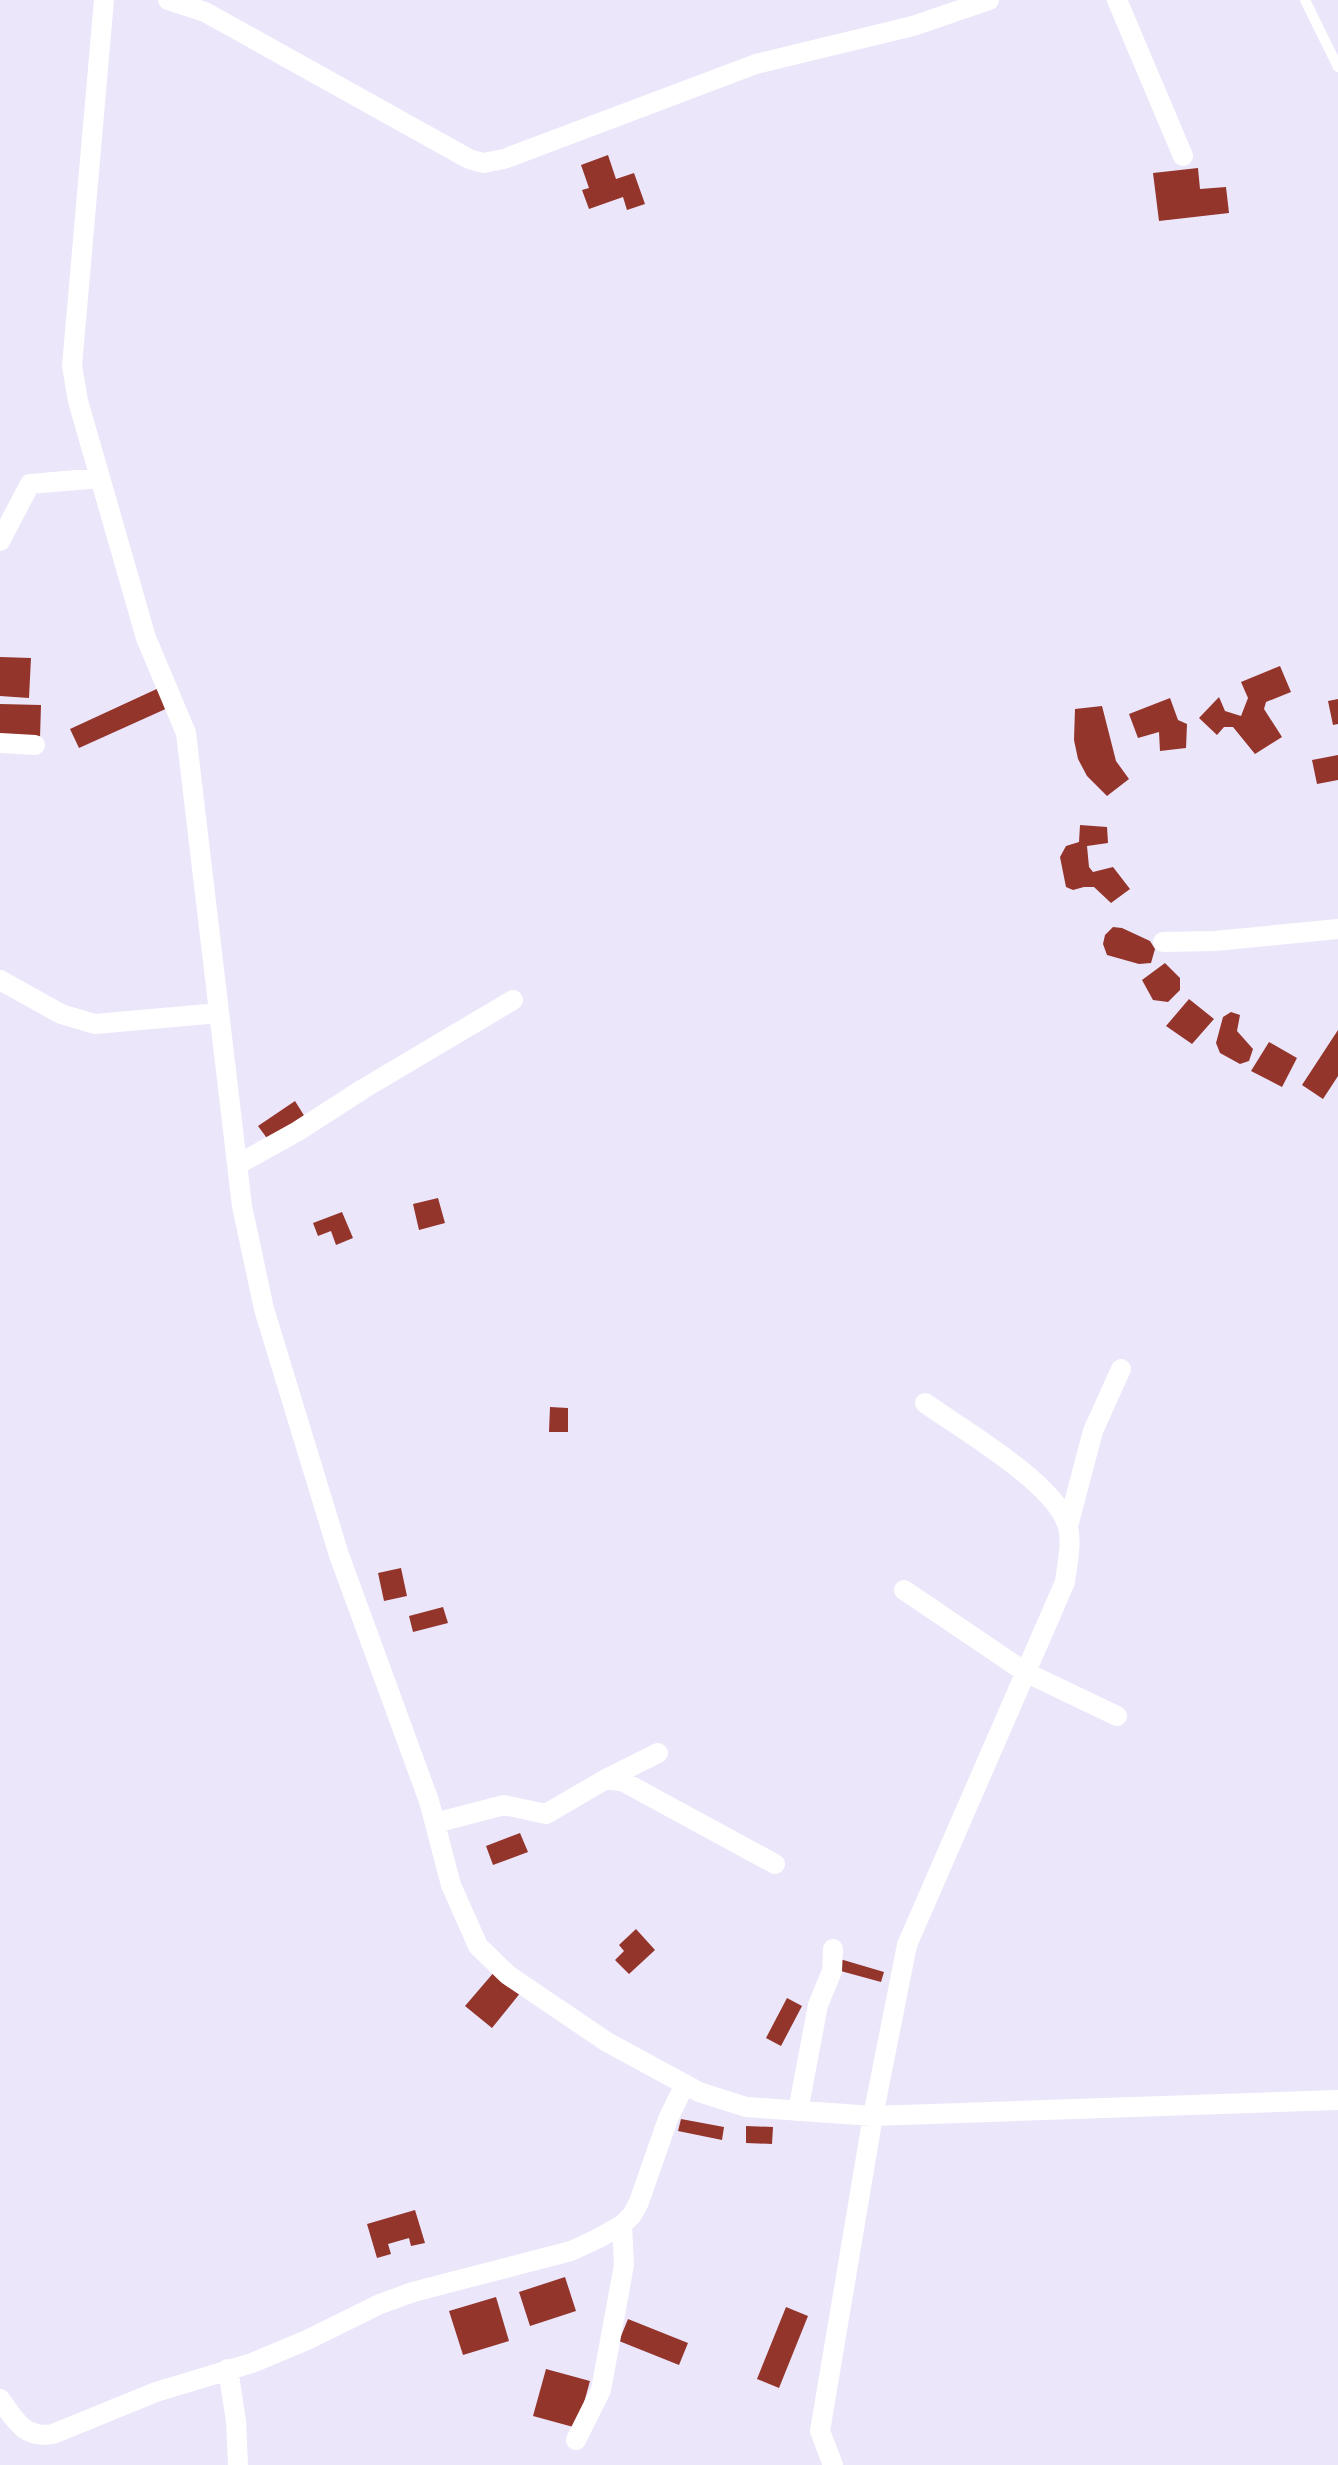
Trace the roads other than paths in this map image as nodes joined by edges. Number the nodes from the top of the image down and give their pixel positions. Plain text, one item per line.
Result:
1 (104, 0) edge
2 (168, 0) edge
3 (989, 0) edge
4 (1117, 0) edge
5 (1305, 0) edge
6 (1338, 67) edge
7 (1183, 156) dead end
8 (100, 478) junction
9 (0, 541) edge
10 (0, 743) edge
11 (35, 745) dead end
12 (1338, 929) edge
13 (1163, 942) dead end
14 (0, 980) edge
15 (513, 1000) dead end
16 (220, 1013) junction
17 (237, 1165) junction
18 (1121, 1369) dead end
19 (925, 1403) dead end
20 (1068, 1526) junction
21 (904, 1590) dead end
22 (1025, 1672) junction
23 (1117, 1716) dead end
24 (658, 1753) dead end
25 (606, 1778) junction
26 (434, 1823) junction
27 (775, 1864) dead end
28 (833, 1950) dead end
29 (685, 2084) junction
30 (1338, 2100) edge
31 (798, 2111) junction
32 (873, 2116) junction
33 (622, 2225) junction
34 (228, 2369) junction
35 (0, 2399) edge
36 (576, 2440) dead end
37 (238, 2465) edge
38 (832, 2465) edge

1 - 8 street
2 - 3 street
4 - 7 street
5 - 6 lane
8 - 9 street
8 - 16 street
10 - 11 street
12 - 13 street
14 - 16 street
15 - 17 street
16 - 17 street
17 - 26 street
18 - 20 street
19 - 20 street
20 - 22 street
21 - 22 street
22 - 23 street
22 - 32 street
24 - 25 street
25 - 26 street
25 - 27 street
26 - 29 street
28 - 31 street
29 - 31 street
29 - 33 street
30 - 32 street
31 - 32 street
32 - 38 street
33 - 34 street
33 - 36 street
34 - 35 street
34 - 37 street

